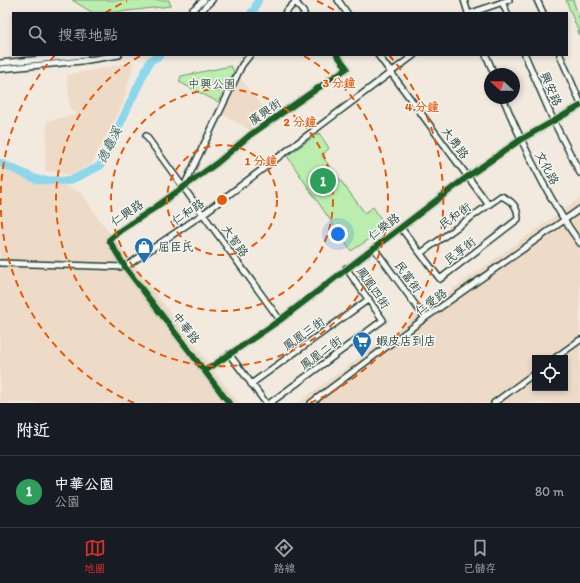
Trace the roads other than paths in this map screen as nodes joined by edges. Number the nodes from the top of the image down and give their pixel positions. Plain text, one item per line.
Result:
1 (204, 0) edge
2 (212, 0) edge
3 (338, 0) edge
4 (464, 0) edge
5 (509, 0) edge
6 (538, 0) edge
7 (296, 1) edge
8 (502, 2) junction
9 (190, 12) edge
10 (200, 12) edge
11 (286, 12) edge
12 (303, 12) edge
13 (346, 12) edge
14 (470, 12) edge
15 (473, 12) edge
16 (506, 12) edge
17 (543, 12) edge
18 (74, 56) edge
19 (113, 56) edge
20 (249, 56) edge
21 (338, 56) edge
22 (379, 56) edge
23 (413, 56) edge
24 (486, 56) edge
25 (525, 56) edge
26 (560, 56) edge
27 (0, 63) edge
28 (491, 68) edge
29 (0, 69) edge
30 (391, 73) junction
31 (580, 102) edge
32 (505, 104) edge
33 (580, 106) edge
34 (554, 122) junction
35 (146, 136) dead end
36 (520, 140) junction
37 (580, 173) edge
38 (467, 177) junction
39 (183, 187) junction
40 (501, 196) joint
41 (488, 204) junction
42 (580, 209) edge
43 (203, 214) junction
44 (563, 220) junction
45 (401, 228) junction
46 (580, 243) edge
47 (374, 248) junction
48 (421, 253) junction
49 (0, 263) edge
50 (125, 267) junction
51 (346, 268) junction
52 (368, 299) junction
53 (425, 318) junction
54 (280, 320) junction
55 (383, 320) joint
56 (580, 340) edge
57 (229, 354) junction
58 (559, 355) edge
59 (205, 371) junction
60 (532, 375) edge
61 (252, 384) junction
62 (229, 403) edge
63 (266, 403) edge
64 (270, 403) edge
65 (311, 403) edge
66 (494, 403) edge

1 - 9 street
2 - 10 street
3 - 13 street
4 - 14 street
5 - 8 street
6 - 17 street
7 - 11 street
7 - 12 street
8 - 15 street
8 - 16 street
18 - 27 street
19 - 29 street
20 - 39 street, 仁興路
21 - 39 street, 廣興街
22 - 30 street, 大勇路
23 - 30 street, 仁和路
24 - 28 street
25 - 34 street, 興安路
26 - 31 street
30 - 38 street, 大勇路
30 - 43 street, 仁和路
32 - 36 street, 文化路
33 - 34 street, 仁樂路
34 - 36 street, 仁樂路
34 - 37 street, 興安路
35 - 39 street, 大智路
36 - 38 street, 仁樂路
36 - 44 street, 文化路
38 - 41 street, 大勇路
38 - 45 street, 仁樂路
39 - 43 street, 大智路
39 - 50 street, 仁興路
40 - 41 street, 民和街
40 - 48 street, 民享街
41 - 48 street, 民和街
42 - 44 street, 仁愛路
43 - 50 street, 仁和路
43 - 54 street, 大智路
44 - 46 street, 文化路
44 - 53 street, 仁愛路
45 - 47 street, 仁樂路
45 - 48 street, 民享街
47 - 51 street, 仁樂路
47 - 53 street, 民富街
49 - 50 street
50 - 59 street, 中華路
51 - 52 street, 鳳凰四街
51 - 54 street, 仁樂路
52 - 55 street, 鳳凰四街
52 - 61 street, 鳳凰三街
53 - 65 street, 仁愛路
54 - 57 street, 仁樂路
55 - 64 street, 鳳凰二街
56 - 58 street
57 - 59 street, 仁樂路
57 - 61 street
59 - 62 street, 中華路
60 - 66 street
61 - 63 street

